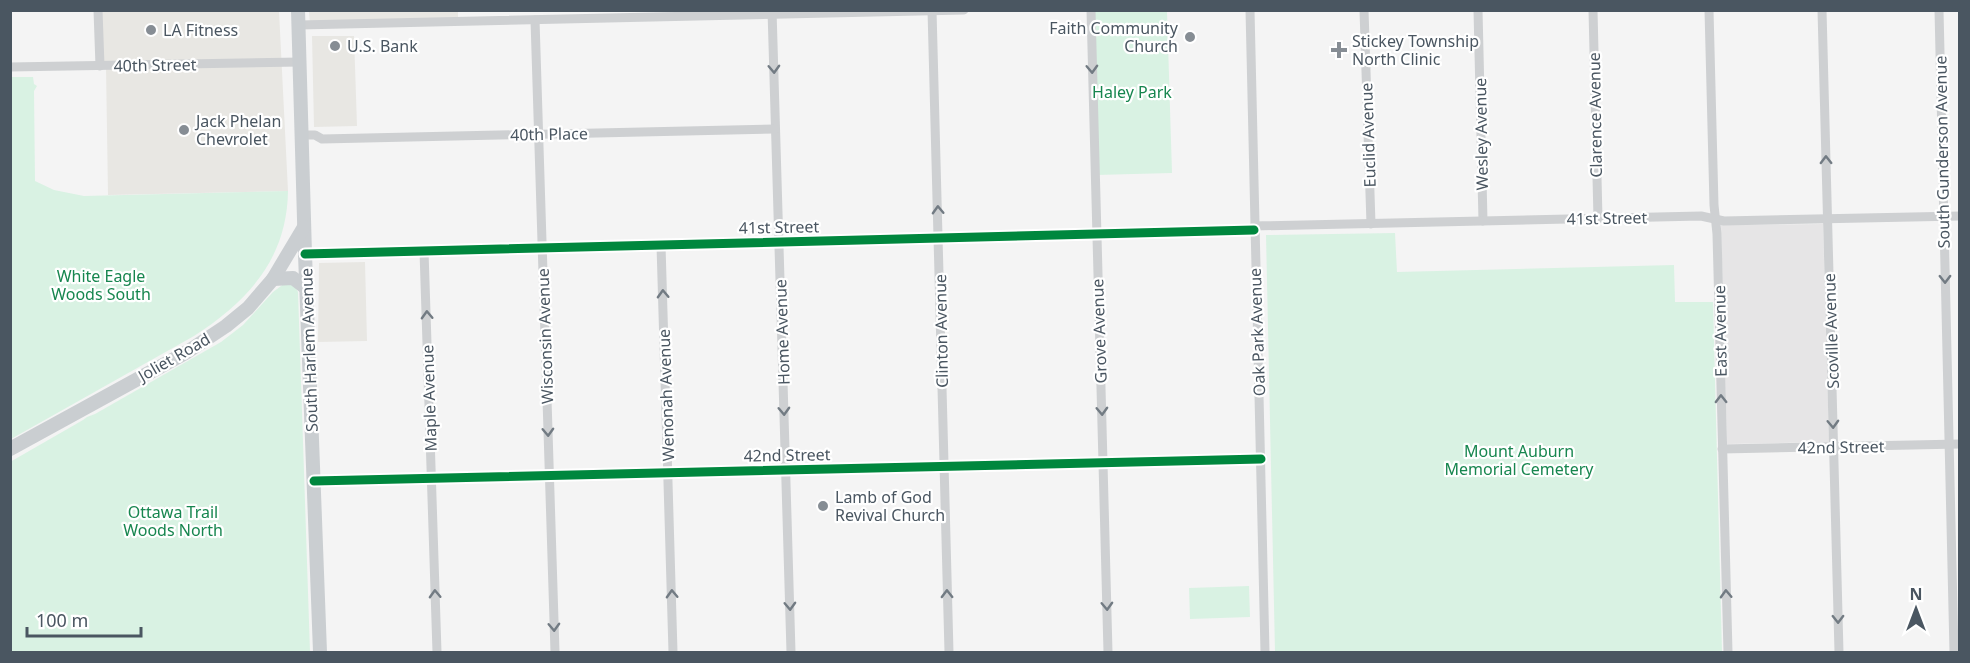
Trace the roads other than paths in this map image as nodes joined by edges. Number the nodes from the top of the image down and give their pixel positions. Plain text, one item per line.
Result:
1 (98, 10) edge
2 (298, 10) edge
3 (964, 10) edge
4 (1090, 10) edge
5 (1250, 10) edge
6 (1364, 10) edge
7 (1478, 10) edge
8 (1593, 10) edge
9 (1709, 10) edge
10 (1822, 10) edge
11 (1939, 10) edge
12 (932, 11) edge
13 (772, 13) edge
14 (536, 20) junction
15 (298, 25) junction
16 (300, 62) junction
17 (100, 66) junction
18 (10, 68) edge
19 (776, 129) junction
20 (539, 134) junction
21 (302, 139) junction
22 (1959, 216) edge
23 (1944, 217) junction
24 (1598, 219) junction
25 (1716, 219) junction
26 (1828, 219) junction
27 (1483, 221) junction
28 (1371, 224) junction
29 (304, 227) junction
30 (1254, 228) junction
31 (1097, 234) junction
32 (938, 238) junction
33 (779, 242) junction
34 (661, 245) junction
35 (542, 248) junction
36 (424, 251) junction
37 (305, 254) junction
38 (273, 279) junction
39 (306, 288) junction
40 (1949, 444) junction
41 (1959, 444) edge
42 (1834, 447) junction
43 (10, 449) edge
44 (1722, 449) junction
45 (1260, 459) junction
46 (1103, 463) junction
47 (944, 466) junction
48 (786, 470) junction
49 (668, 473) junction
50 (550, 475) junction
51 (432, 478) junction
52 (314, 481) junction
53 (320, 652) edge
54 (437, 652) edge
55 (555, 652) edge
56 (673, 652) edge
57 (791, 652) edge
58 (949, 652) edge
59 (1108, 652) edge
60 (1265, 652) edge
61 (1728, 652) edge
62 (1839, 652) edge
63 (1954, 652) edge

1 - 17 street
2 - 15 main road, South Harlem Avenue
3 - 12 street
4 -> 31 street, Grove Avenue
5 - 30 street, Oak Park Avenue
6 - 28 street, Euclid Avenue
7 - 27 street, Wesley Avenue
8 - 24 street, Clarence Avenue
9 - 25 street, East Avenue
26 -> 10 street, Scoville Avenue
11 - 23 street, South Gunderson Avenue
12 - 13 street
32 -> 12 street, Clinton Avenue
13 - 14 street
13 -> 19 street, Home Avenue
14 - 15 street
14 - 20 street, Wisconsin Avenue
15 - 16 main road, South Harlem Avenue
16 - 17 street, 40th Street
16 - 21 main road, South Harlem Avenue
17 - 18 street, 40th Street
19 - 20 street, 40th Place
19 - 33 street, Home Avenue
20 - 21 street, 40th Place
20 - 35 street, Wisconsin Avenue
21 - 29 main road, South Harlem Avenue
22 - 23 street, 41st Street
23 - 26 street, 41st Street
23 -> 40 street, South Gunderson Avenue
24 - 25 street, 41st Street
24 - 27 street, 41st Street
25 - 26 street, 41st Street
44 -> 25 street, East Avenue
26 -> 42 street, Scoville Avenue
27 - 28 street, 41st Street
28 - 30 street, 41st Street
29 - 37 main road, South Harlem Avenue
29 - 38 main road, Joliet Road
30 - 31 street, 41st Street
30 - 45 street, Oak Park Avenue
31 - 32 street, 41st Street
31 -> 46 street, Grove Avenue
32 - 33 street, 41st Street
32 - 47 street, Clinton Avenue
33 - 34 street, 41st Street
33 -> 48 street, Home Avenue
34 - 35 street, 41st Street
49 -> 34 street, Wenonah Avenue
35 - 36 street, 41st Street
35 -> 50 street, Wisconsin Avenue
36 - 37 street, 41st Street
51 -> 36 street, Maple Avenue
37 - 39 main road, South Harlem Avenue
38 - 39 main road
38 - 43 main road, Joliet Road
39 - 52 main road, South Harlem Avenue
40 - 41 street, 42nd Street
40 - 42 street, 42nd Street
40 - 63 street, South Gunderson Avenue
42 - 44 street, 42nd Street
42 -> 62 street, Scoville Avenue
61 -> 44 street, East Avenue
45 - 46 street, 42nd Street
45 - 60 street, Oak Park Avenue
46 - 47 street, 42nd Street
46 -> 59 street, Grove Avenue
47 - 48 street, 42nd Street
58 -> 47 street, Clinton Avenue
48 - 49 street, 42nd Street
48 -> 57 street, Home Avenue
49 - 50 street, 42nd Street
56 -> 49 street, Wenonah Avenue
50 - 51 street, 42nd Street
50 -> 55 street, Wisconsin Avenue
51 - 52 street, 42nd Street
54 -> 51 street, Maple Avenue
52 - 53 main road, South Harlem Avenue

